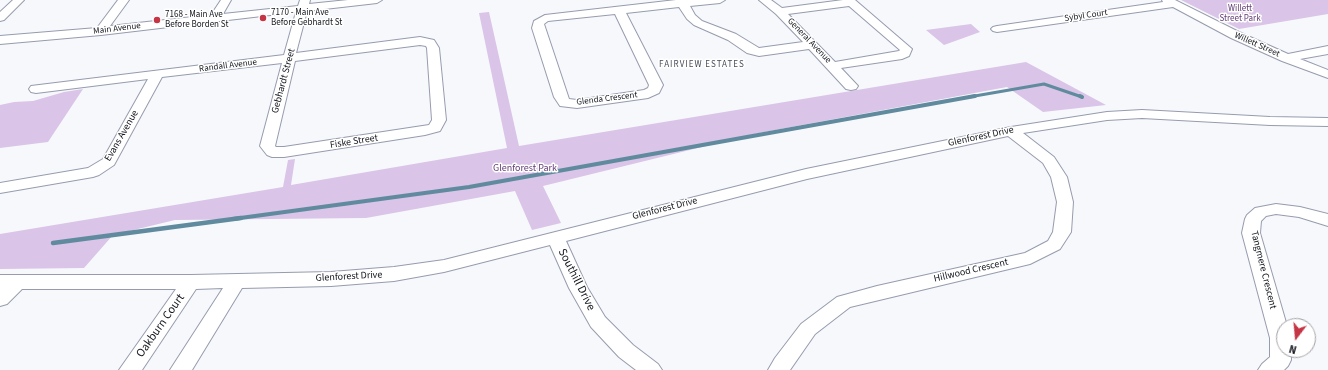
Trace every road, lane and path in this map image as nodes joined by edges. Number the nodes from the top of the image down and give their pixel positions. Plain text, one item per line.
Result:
1 (19, 0) edge
2 (124, 0) edge
3 (226, 0) edge
4 (377, 0) edge
5 (720, 0) edge
6 (764, 0) edge
7 (682, 1) edge
8 (849, 1) edge
9 (1171, 2) edge
10 (304, 4) edge
11 (619, 10) junction
12 (780, 12) junction
13 (216, 17) junction
14 (0, 18) edge
15 (997, 29) dead end
16 (101, 31) junction
17 (0, 40) edge
18 (811, 45) junction
19 (1328, 50) edge
20 (290, 58) junction
21 (1286, 58) junction
22 (832, 66) junction
23 (157, 74) junction
24 (1328, 74) edge
25 (851, 86) dead end
26 (36, 88) dead end
27 (1328, 122) edge
28 (435, 128) joint
29 (1012, 131) junction
30 (272, 152) joint
31 (0, 188) edge
32 (1328, 220) edge
33 (555, 237) junction
34 (237, 281) junction
35 (9, 282) edge
36 (191, 282) junction
37 (0, 299) edge
38 (130, 370) edge
39 (180, 370) edge
40 (651, 370) edge
41 (779, 370) edge
42 (1269, 370) edge

1 - 14 street
2 - 16 street
3 - 13 street
4 - 10 street, Main Avenue
5 - 7 street
6 - 12 street, General Avenue
7 - 11 street, Glenda Crescent
7 - 18 street
8 - 12 street
8 - 22 street
9 - 15 street, Sybyl Court
9 - 21 street, Willett Street
10 - 13 street, Main Avenue
10 - 20 street, Gebhardt Street
11 - 11 street, Glenda Crescent
12 - 18 street, General Avenue
13 - 16 street, Main Avenue
16 - 17 street, Main Avenue
18 - 22 street, General Avenue
19 - 21 street
20 - 23 street, Randall Avenue
20 - 28 street, Randall Avenue
20 - 30 street, Gebhardt Street
21 - 24 street, Willett Street
22 - 25 street, General Avenue
23 - 26 street, Randall Avenue
23 - 31 street, Evans Avenue
27 - 29 street, Glenforest Drive
28 - 30 street, Fiske Street
29 - 33 street, Glenforest Drive
29 - 41 street, Hillwood Crescent
32 - 42 street, Tangmere Crescent
33 - 34 street, Glenforest Drive
33 - 40 street, Southill Drive
34 - 36 street, Glenforest Drive
34 - 39 street
35 - 36 street, Glenforest Drive
35 - 37 street
36 - 38 street, Oakburn Court

